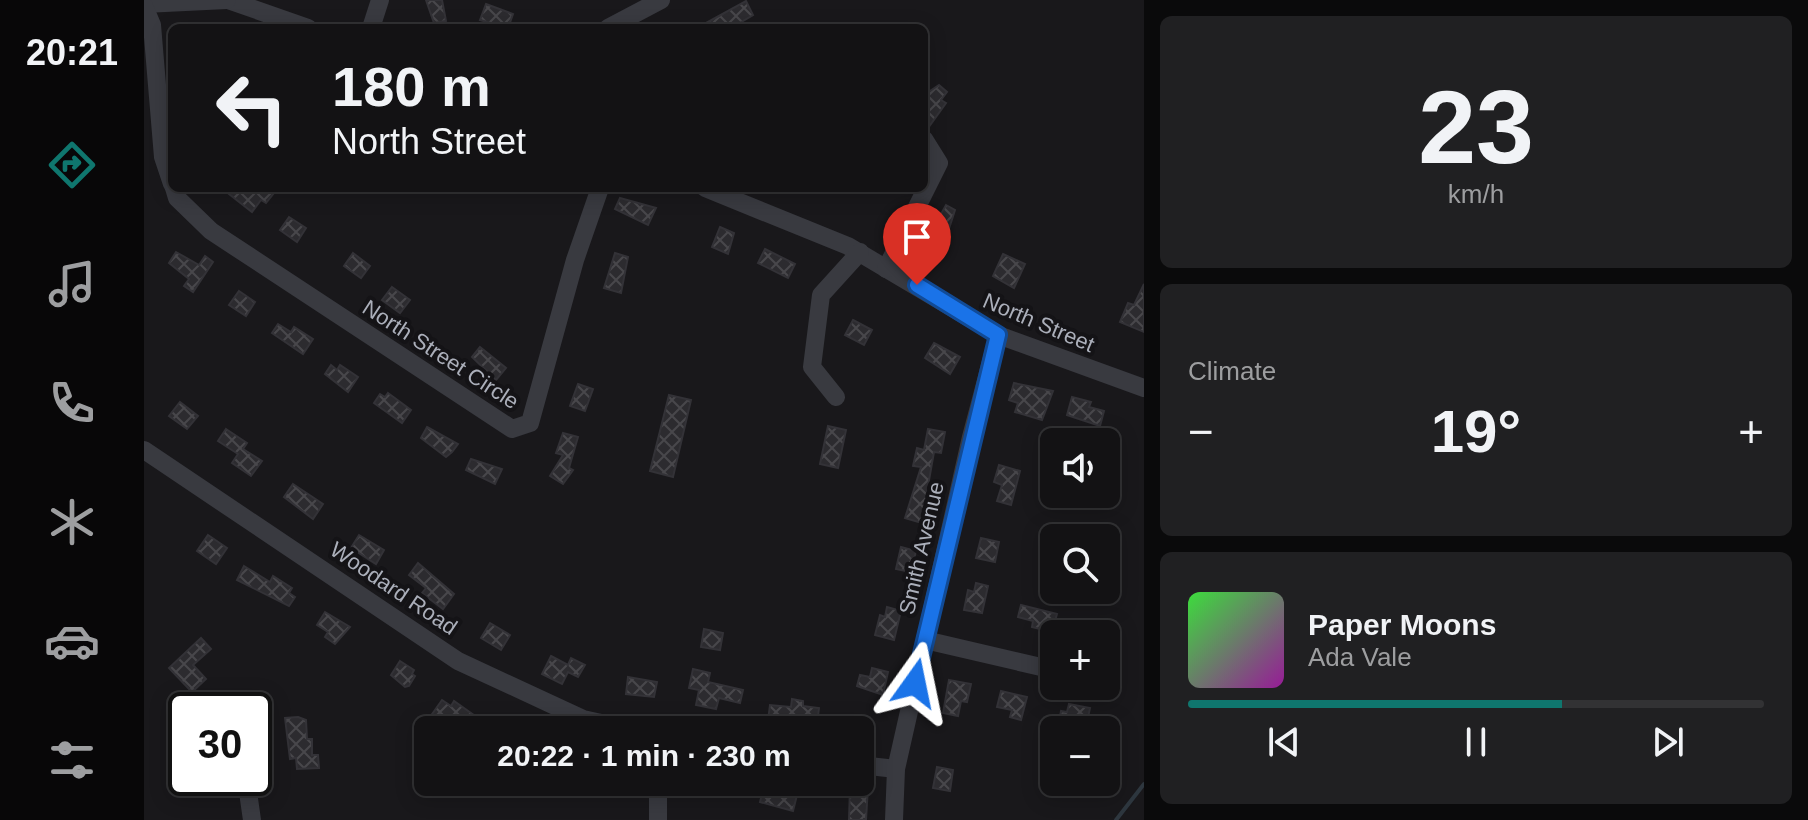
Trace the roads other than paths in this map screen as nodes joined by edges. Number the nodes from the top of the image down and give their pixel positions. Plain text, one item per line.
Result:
1 (228, 0) edge
2 (380, 0) edge
3 (661, 0) edge
4 (144, 5) edge
5 (297, 24) edge
6 (372, 24) edge
7 (616, 24) edge
8 (928, 145) edge
9 (168, 172) edge
10 (928, 185) edge
11 (175, 192) edge
12 (599, 192) edge
13 (715, 192) edge
14 (924, 192) edge
15 (860, 252) junction
16 (886, 269) junction
17 (998, 335) junction
18 (1144, 388) edge
19 (836, 397) dead end
20 (144, 450) edge
21 (925, 640) junction
22 (1040, 667) edge
23 (577, 716) edge
24 (874, 767) edge
25 (896, 769) junction
26 (249, 796) edge
27 (658, 796) edge
28 (252, 820) edge
29 (658, 820) edge
30 (894, 820) edge

1 - 4 street
1 - 5 street
2 - 6 street
3 - 7 street
4 - 9 street, North Street Circle
8 - 10 street
11 - 12 street, North Street Circle
13 - 15 street, North Street
14 - 16 street
15 - 16 street, North Street
15 - 19 street
16 - 17 street, North Street
17 - 18 street, North Street
17 - 21 street, Smith Avenue
20 - 23 street, Woodard Road
21 - 22 street
21 - 25 street, Smith Avenue
24 - 25 street
25 - 30 street, Smith Avenue
26 - 28 street
27 - 29 street

